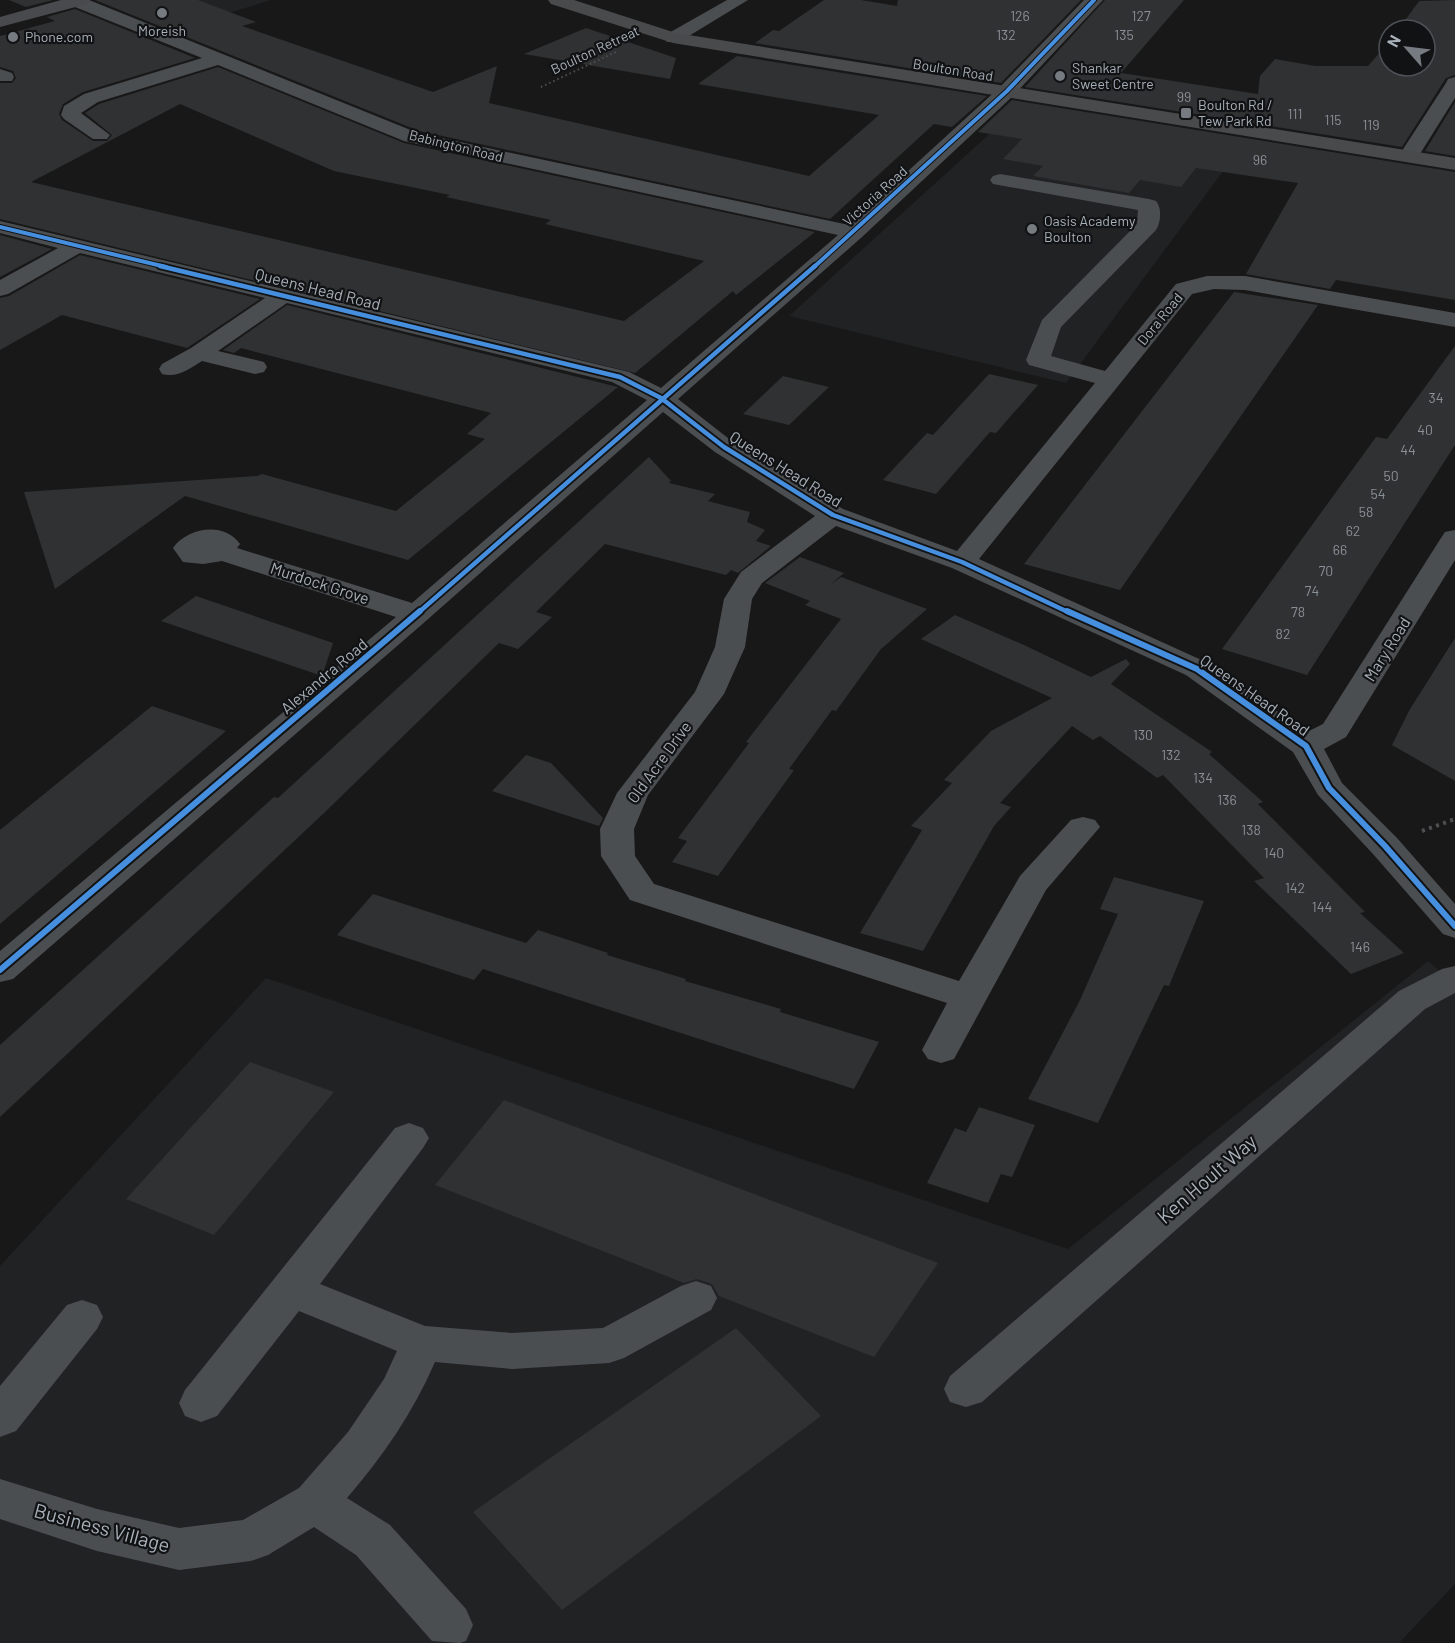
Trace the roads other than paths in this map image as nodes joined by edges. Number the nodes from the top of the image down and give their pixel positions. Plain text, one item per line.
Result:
1 (557, 0) edge
2 (738, 0) edge
3 (1094, 0) edge
4 (79, 1) edge
5 (0, 22) edge
6 (665, 35) junction
7 (219, 59) junction
8 (1455, 82) edge
9 (1007, 91) junction
10 (100, 135) dead end
11 (1408, 157) junction
12 (1455, 164) edge
13 (1000, 180) dead end
14 (0, 227) edge
15 (854, 232) junction
16 (77, 246) junction
17 (0, 289) edge
18 (284, 294) junction
19 (1455, 320) edge
20 (199, 353) junction
21 (255, 367) dead end
22 (171, 369) dead end
23 (1112, 380) junction
24 (661, 398) junction
25 (833, 515) junction
26 (1455, 538) edge
27 (222, 552) dead end
28 (962, 562) junction
29 (417, 614) junction
30 (1306, 746) junction
31 (1083, 827) dead end
32 (1455, 926) edge
33 (0, 970) edge
34 (1455, 978) edge
35 (968, 997) junction
36 (940, 1050) dead end
37 (409, 1138) dead end
38 (291, 1290) junction
39 (696, 1298) dead end
40 (82, 1317) dead end
41 (422, 1342) junction
42 (966, 1389) dead end
43 (201, 1403) dead end
44 (0, 1418) edge
45 (0, 1499) edge
46 (315, 1502) junction
47 (449, 1625) dead end

1 - 6 main road, Boulton Road
2 - 6 street
3 - 9 street, Victoria Road
4 - 5 highway
4 - 7 street, Babington Road
6 - 9 main road, Boulton Road
7 - 10 street
7 - 15 street, Babington Road
8 - 11 street
9 - 11 main road, Boulton Road
9 - 15 street, Victoria Road
11 - 12 main road, Boulton Road
13 - 23 street
14 - 16 street, Queens Head Road
15 - 24 street, Victoria Road
16 - 17 street
16 - 18 street, Queens Head Road
18 - 20 street, Queens Head Road
18 - 24 street, Queens Head Road
19 - 23 street, Dora Road
20 - 21 street
20 - 22 street, Queens Head Road
23 - 28 street, Dora Road
24 - 25 street, Queens Head Road
24 - 29 street, Alexandra Road
25 - 28 street, Queens Head Road
25 - 35 street, Old Acre Drive
26 - 30 street, Mary Road
27 - 29 street, Murdock Grove
28 - 30 street, Queens Head Road
29 - 33 street, Alexandra Road
30 - 32 street, Queens Head Road
31 - 35 street
34 - 42 street, Ken Hoult Way
35 - 36 street
37 - 38 street
38 - 41 street
38 - 43 street
39 - 41 street
40 - 44 street
41 - 46 street, Business Village
45 - 46 street, Business Village
46 - 47 street

